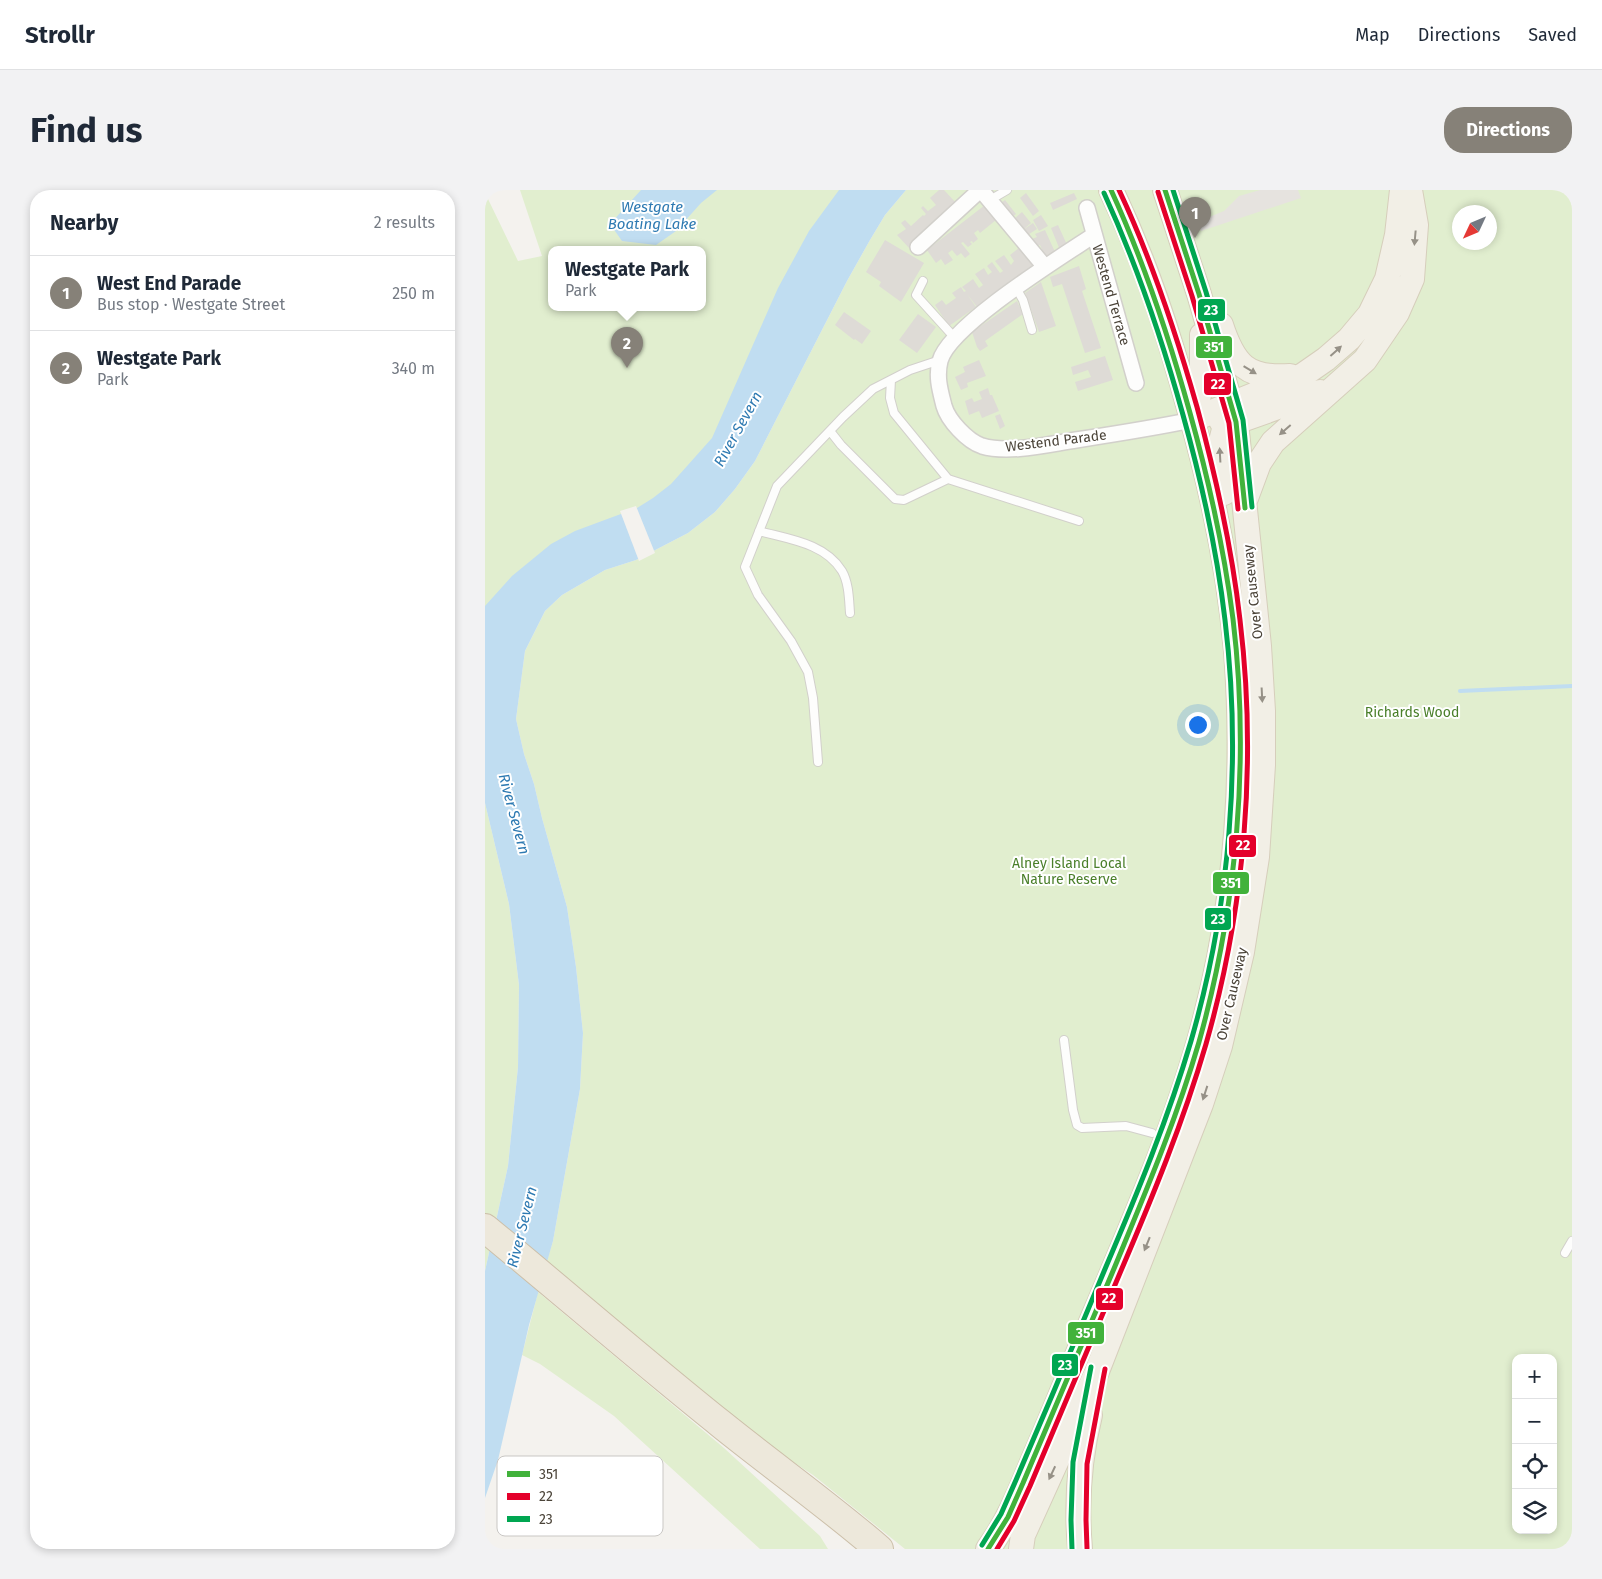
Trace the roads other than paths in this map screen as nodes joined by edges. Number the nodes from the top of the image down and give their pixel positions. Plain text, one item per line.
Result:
1 (1007, 190) edge
2 (1111, 190) edge
3 (1165, 190) edge
4 (1402, 190) edge
5 (1410, 190) edge
6 (984, 193) edge
7 (1087, 208) dead end
8 (1094, 235) junction
9 (918, 248) dead end
10 (1045, 267) junction
11 (1191, 270) junction
12 (923, 281) dead end
13 (1016, 288) junction
14 (1199, 294) junction
15 (1032, 330) dead end
16 (954, 337) junction
17 (940, 360) junction
18 (1303, 375) junction
19 (891, 380) junction
20 (1136, 382) dead end
21 (1336, 387) junction
22 (1230, 416) junction
23 (1192, 420) junction
24 (830, 431) junction
25 (948, 479) junction
26 (1245, 502) junction
27 (1079, 521) dead end
28 (759, 531) junction
29 (1231, 608) junction
30 (850, 613) dead end
31 (818, 762) dead end
32 (1238, 914) junction
33 (1064, 1040) dead end
34 (1210, 1042) junction
35 (1152, 1133) dead end
36 (485, 1228) edge
37 (1572, 1241) edge
38 (1565, 1253) dead end
39 (1079, 1431) junction
40 (809, 1495) junction
41 (850, 1549) edge
42 (879, 1549) edge
43 (988, 1549) edge
44 (1021, 1549) edge
45 (1080, 1549) edge

1 - 6 lane
2 - 23 main road, Over Causeway
3 - 11 main road
18 -> 4 main road
5 -> 21 main road
6 - 9 street
6 - 10 street
7 - 8 street, Westend Terrace
8 - 10 street, Westend Parade
8 - 20 street, Westend Terrace
10 - 13 street, Westend Parade
11 - 14 main road
11 -> 18 main road
12 - 16 lane
13 - 15 lane
13 - 16 street, Westend Parade
14 - 22 main road, Over Causeway
14 - 23 main road
16 - 17 street, Westend Parade
17 - 19 lane
17 - 23 street, Westend Parade
18 - 22 main road
19 - 24 lane
19 - 25 lane
21 - 22 main road
21 -> 26 main road
22 - 23 main road
22 - 26 main road, Over Causeway
29 -> 22 main road
23 - 29 main road, Over Causeway
24 - 25 lane
24 - 28 lane
25 - 27 lane
26 -> 32 main road, Over Causeway
28 - 30 lane
28 - 31 lane
29 - 32 main road, Over Causeway
32 - 34 main road, Over Causeway
33 - 35 lane
34 -> 39 main road, Over Causeway
34 - 43 main road, Over Causeway
36 - 40 highway
37 - 38 lane
39 -> 44 main road
39 - 45 main road
40 - 41 highway
40 - 42 highway

